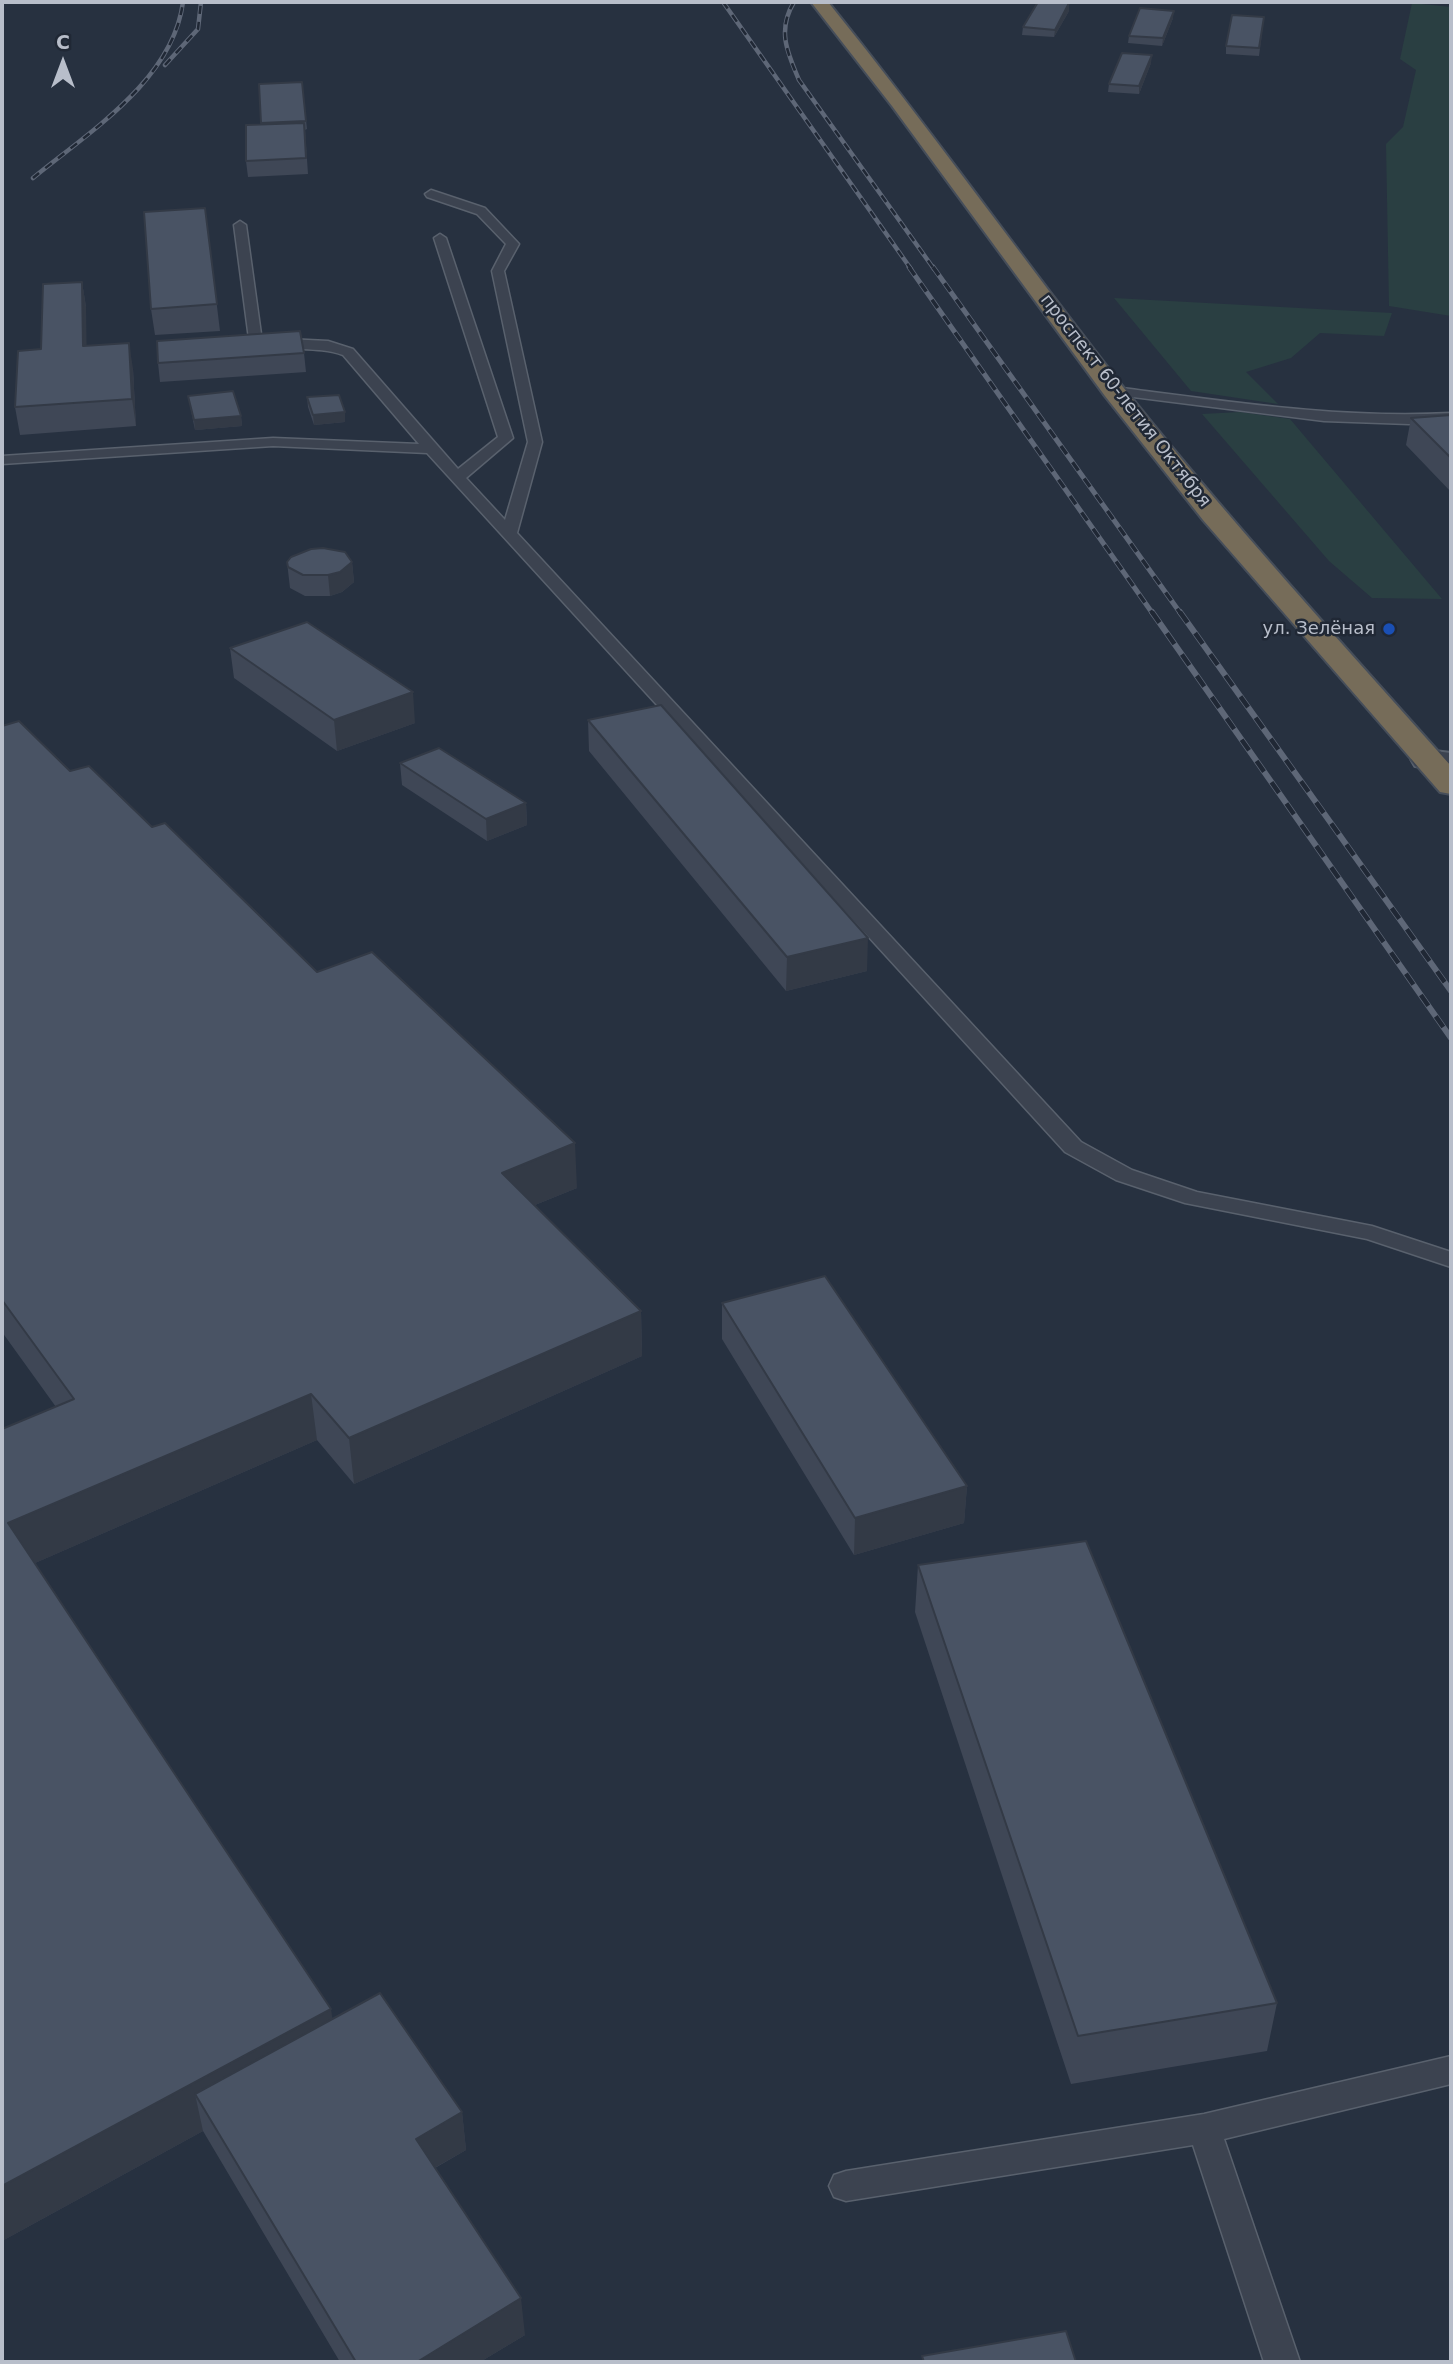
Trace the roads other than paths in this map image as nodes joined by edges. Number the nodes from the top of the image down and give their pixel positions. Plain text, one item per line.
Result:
1 (819, 2) edge
2 (430, 194) dead end
3 (240, 225) dead end
4 (440, 238) dead end
5 (1114, 391) junction
6 (1451, 417) edge
7 (431, 449) junction
8 (2, 460) edge
9 (457, 477) junction
10 (509, 534) junction
11 (1439, 760) edge
12 (1451, 785) edge
13 (1451, 1260) edge
14 (1451, 2070) edge
15 (1204, 2129) junction
16 (846, 2186) dead end
17 (1282, 2362) edge

1 - 5 highway, проспект 60-летия Октября
2 - 10 lane
3 - 7 lane
4 - 9 lane
5 - 6 lane
5 - 11 highway, проспект 60-летия Октября
7 - 8 lane
7 - 9 lane
9 - 10 lane
10 - 13 lane
11 - 12 highway, проспект 60-летия Октября
14 - 15 lane
15 - 16 lane
15 - 17 lane

